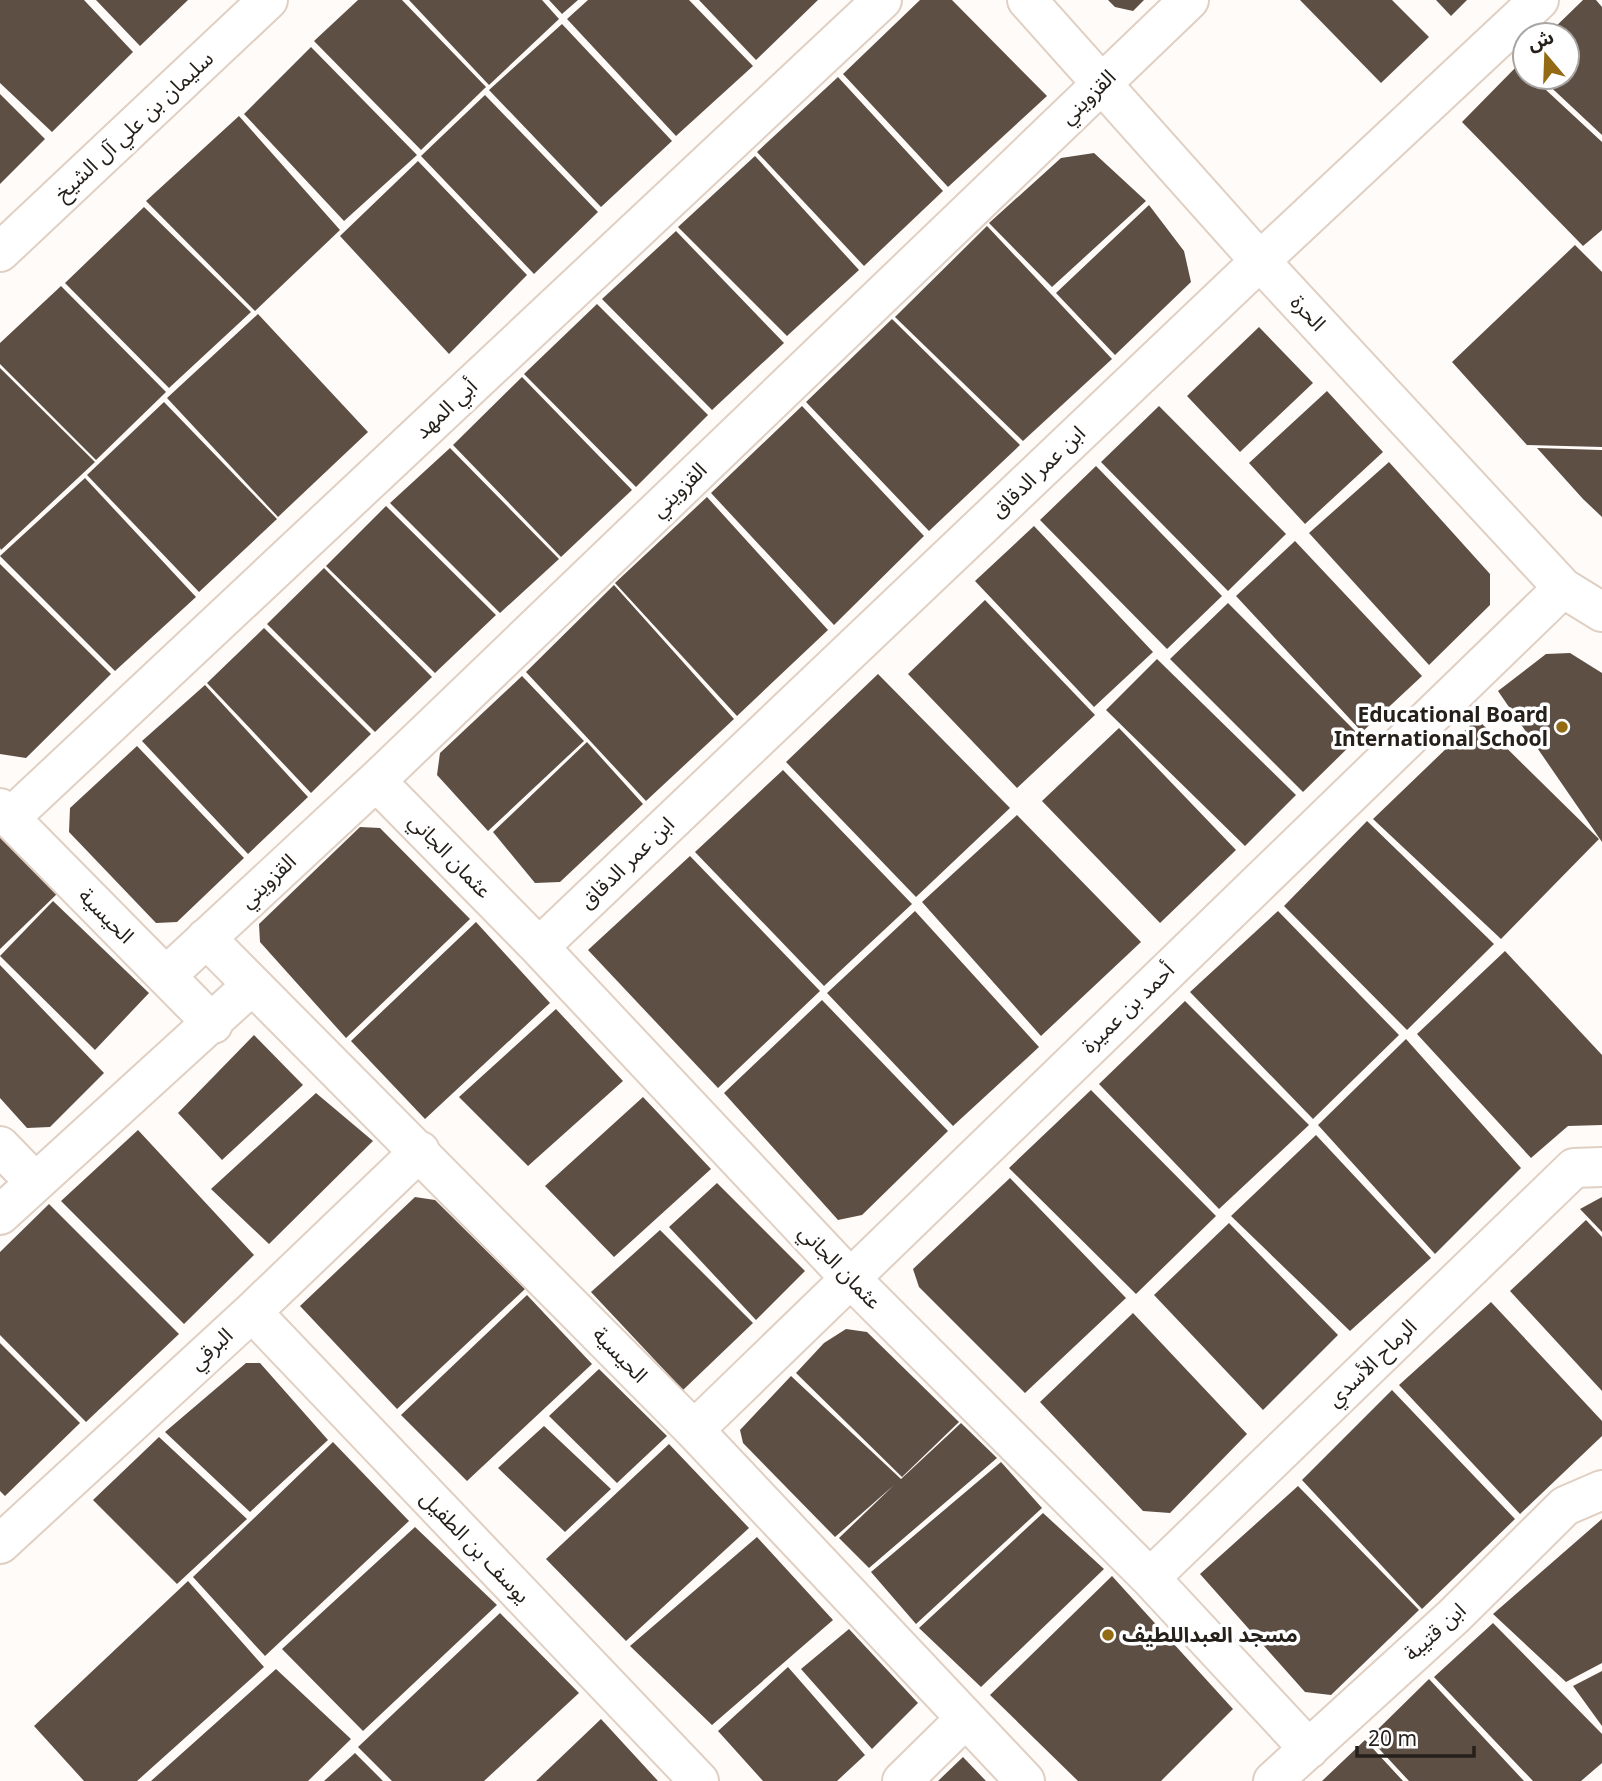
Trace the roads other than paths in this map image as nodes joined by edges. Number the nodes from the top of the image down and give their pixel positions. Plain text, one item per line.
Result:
1 (268, 0) edge
2 (882, 0) edge
3 (1027, 0) edge
4 (1189, 0) edge
5 (1539, 0) edge
6 (1101, 84) junction
7 (0, 252) edge
8 (1260, 261) junction
9 (1563, 588) junction
10 (1602, 612) edge
11 (376, 781) junction
12 (5, 813) edge
13 (206, 938) junction
14 (539, 947) junction
15 (166, 976) junction
16 (251, 986) junction
17 (213, 1024) junction
18 (0, 1146) edge
19 (420, 1151) junction
20 (1602, 1167) edge
21 (35, 1182) junction
22 (0, 1215) edge
23 (849, 1277) junction
24 (252, 1312) junction
25 (694, 1430) junction
26 (1602, 1490) edge
27 (0, 1544) edge
28 (1150, 1578) junction
29 (964, 1720) junction
30 (1309, 1749) junction
31 (699, 1781) edge
32 (902, 1781) edge
33 (1025, 1781) edge
34 (1273, 1781) edge

1 - 7 street, سليمان بن علي آل الشيخ
2 - 12 street, أبي المهد
3 - 6 street, الحرة
4 - 6 street, القزويني
5 - 8 street, ابن عمر الدقاق
6 - 8 street, الحرة
6 - 11 street, القزويني
8 - 9 street, الحرة
8 - 14 street, ابن عمر الدقاق
9 - 10 street, الحرة
9 - 23 street, أحمد بن عميرة
11 - 13 street, القزويني
11 - 14 street, عثمان الجاني
12 - 15 street, الحيسية
13 - 15 street, القزويني
13 - 16 street, الحيسية
14 - 23 street, عثمان الجاني
15 - 17 street, الحيسية
16 - 17 street
16 - 19 street, الحيسية
17 - 21 street
18 - 21 street
19 - 24 street, البرقي
19 - 25 street, الحيسية
20 - 28 street, الرماح الأسدي
21 - 22 street
23 - 25 street, أحمد بن عميرة
23 - 28 street, عثمان الجاني
24 - 27 street, البرقي
24 - 31 street, يوسف بن الطفيل
25 - 29 street, الحيسية
26 - 30 street, ابن قتيبة
28 - 30 street, عثمان الجاني
29 - 32 street
29 - 33 street, الحيسية
30 - 34 street, ابن قتيبة

